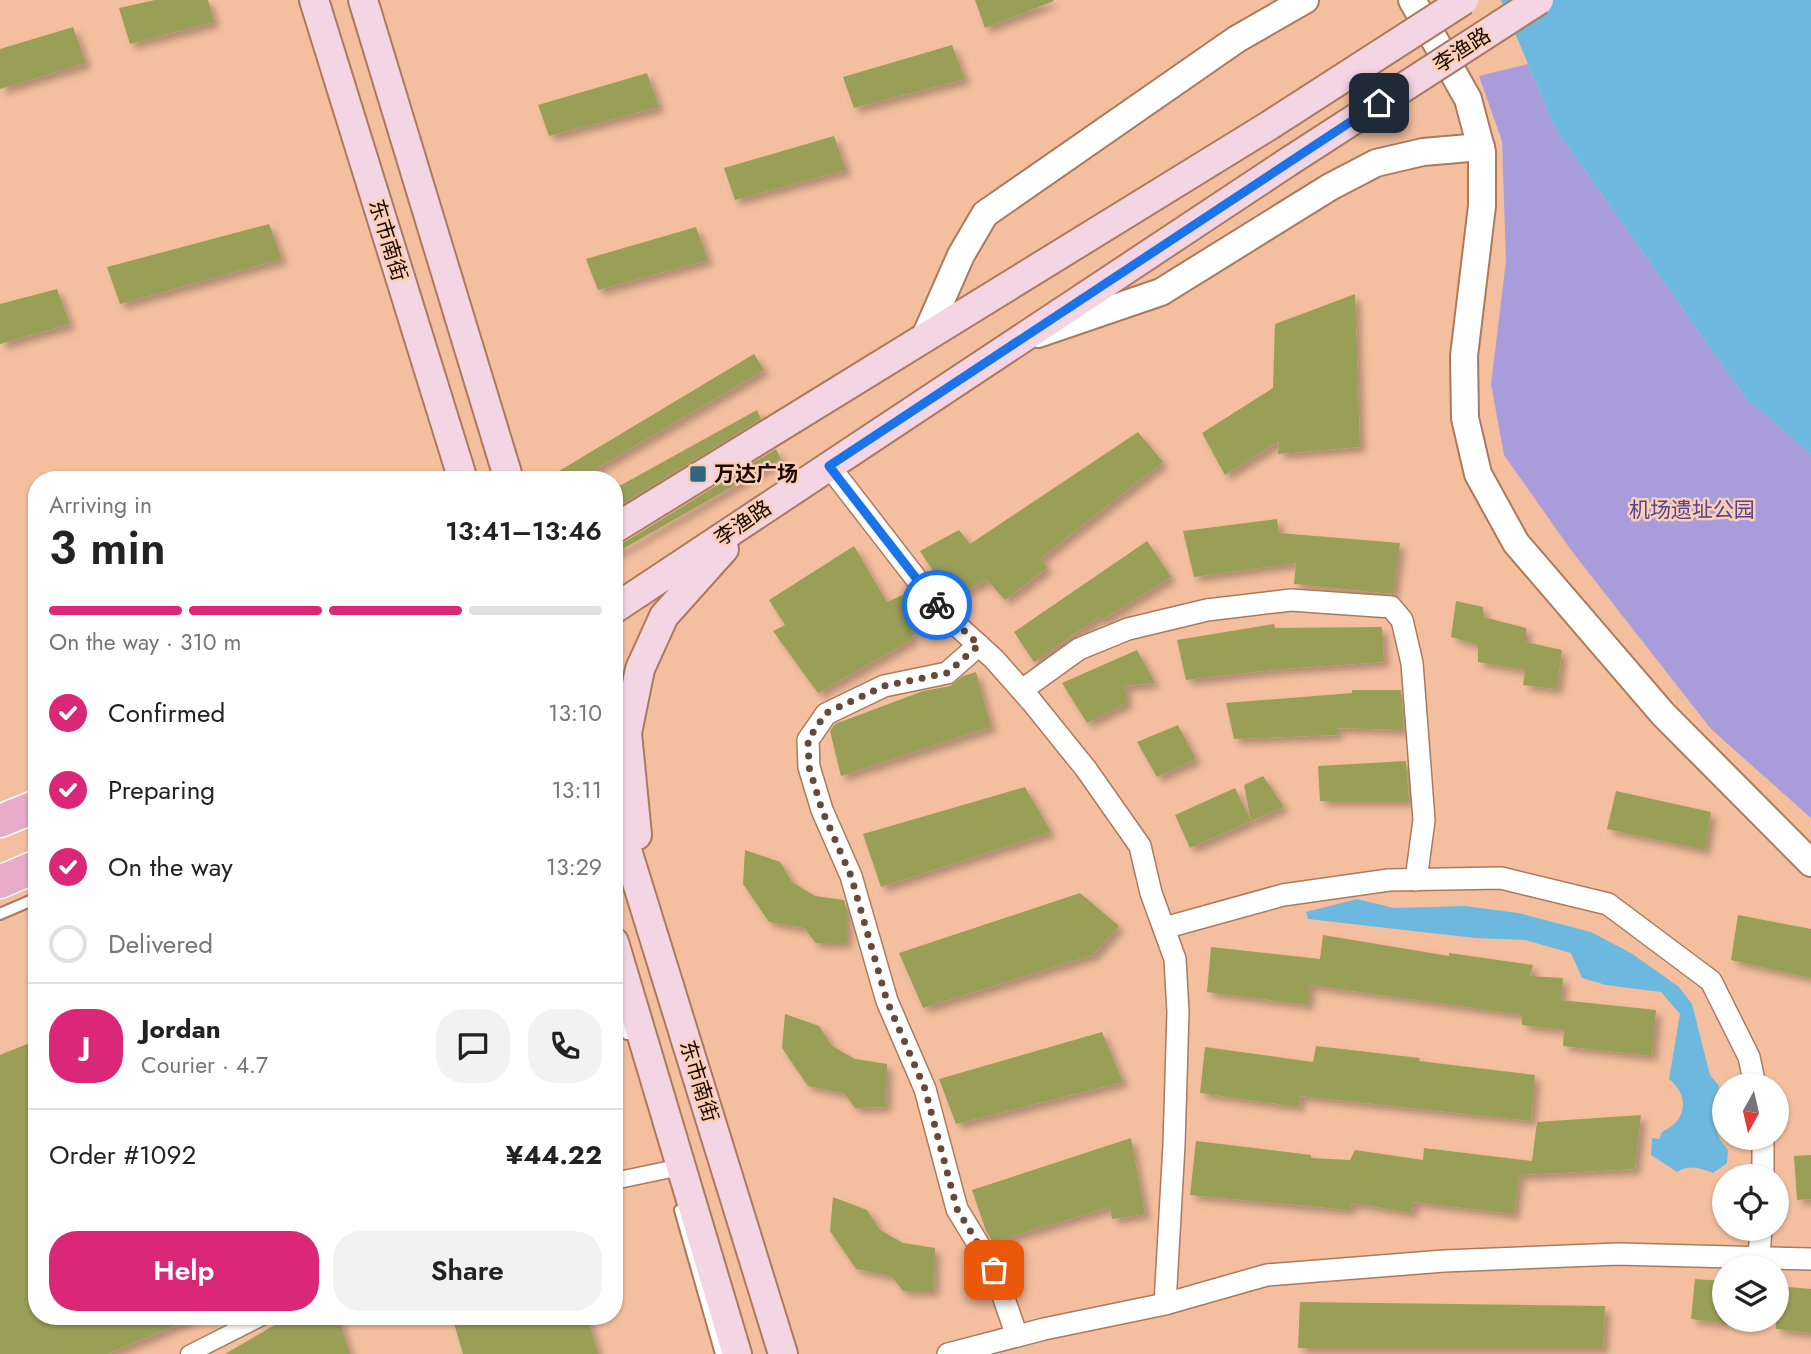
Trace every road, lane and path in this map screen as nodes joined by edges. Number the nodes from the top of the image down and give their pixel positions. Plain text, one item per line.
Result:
1 (314, 0) edge
2 (363, 0) edge
3 (1305, 0) edge
4 (1412, 0) edge
5 (1464, 0) edge
6 (1539, 0) edge
7 (1481, 147) junction
8 (924, 338) junction
9 (1020, 340) junction
10 (829, 466) junction
11 (460, 471) edge
12 (506, 471) edge
13 (760, 512) junction
14 (623, 523) edge
15 (623, 603) edge
16 (979, 645) junction
17 (1021, 690) junction
18 (28, 810) edge
19 (0, 821) edge
20 (623, 837) edge
21 (1811, 863) edge
22 (28, 870) edge
23 (1416, 880) junction
24 (0, 881) edge
25 (28, 902) edge
26 (0, 914) edge
27 (651, 928) junction
28 (1164, 928) junction
29 (623, 978) edge
30 (623, 1022) edge
31 (629, 1041) dead end
32 (1752, 1073) edge
33 (671, 1170) junction
34 (623, 1179) edge
35 (676, 1196) dead end
36 (1712, 1256) edge
37 (1789, 1258) edge
38 (1811, 1259) edge
39 (1165, 1304) junction
40 (246, 1325) edge
41 (1017, 1336) junction
42 (189, 1354) edge
43 (721, 1354) edge
44 (737, 1354) edge
45 (783, 1354) edge
46 (948, 1354) edge

1 - 11 main road, 东市南街
2 - 12 main road
3 - 8 street
4 - 7 street
5 - 8 main road, 李渔路, bridge
6 - 9 main road, 李渔路, bridge
7 - 9 street
7 - 21 street
8 - 14 main road, 李渔路
9 - 10 main road, 李渔路
10 - 13 main road, 李渔路
10 - 16 street
13 - 15 main road, 李渔路
13 - 27 main road
16 - 17 street
16 - 41 street
17 - 23 street
17 - 28 street
18 - 19 main road
20 - 27 main road, 东市南街
22 - 24 main road
23 - 28 street
23 - 32 street
25 - 26 lane
27 - 45 main road, 东市南街
28 - 39 street
29 - 33 main road, 东市南街
30 - 31 lane
33 - 34 street
33 - 44 main road, 东市南街
35 - 43 lane
36 - 39 street
37 - 38 street
39 - 41 street
40 - 42 street
41 - 46 street

